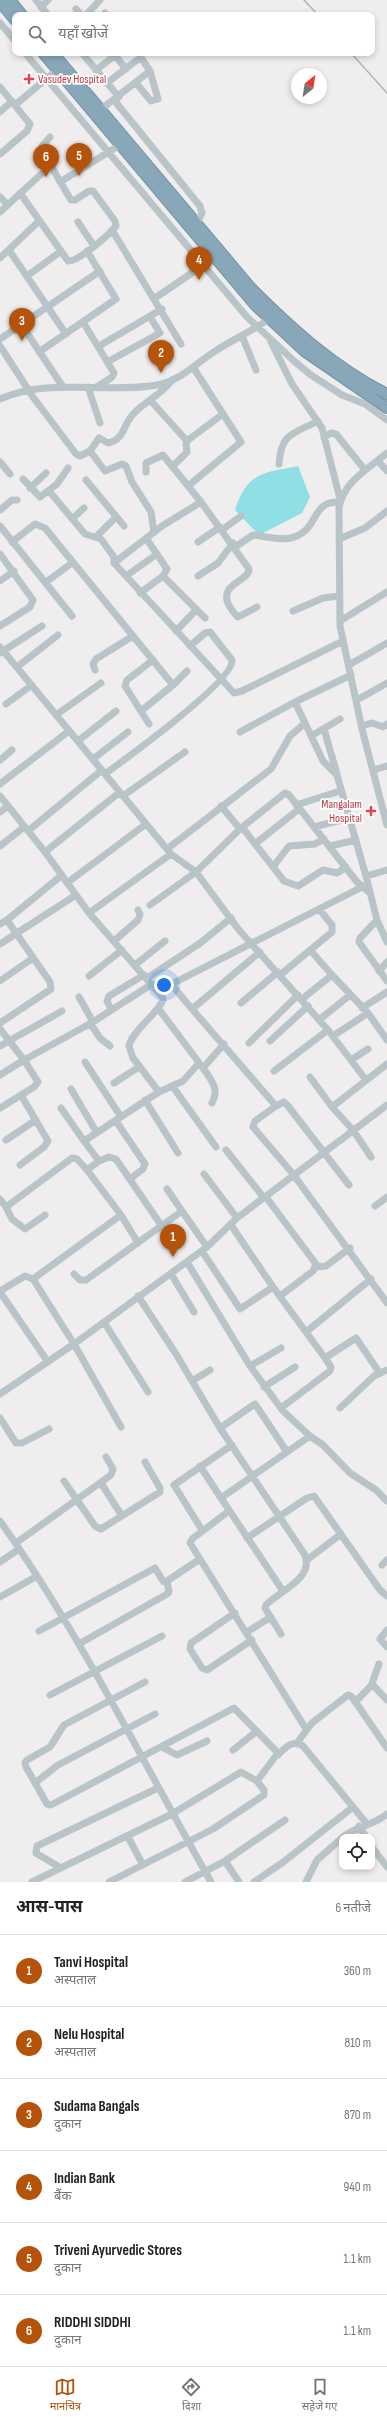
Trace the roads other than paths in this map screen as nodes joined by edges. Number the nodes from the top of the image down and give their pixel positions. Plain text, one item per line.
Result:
1 (10, 0) edge
2 (36, 0) edge
3 (48, 0) edge
4 (100, 0) edge
5 (0, 2) edge
6 (41, 7) junction
7 (76, 9) dead end
8 (20, 12) edge
9 (45, 12) edge
10 (78, 12) edge
11 (89, 12) edge
12 (12, 16) edge
13 (1, 25) edge
14 (12, 38) edge
15 (27, 56) edge
16 (45, 56) edge
17 (56, 56) edge
18 (84, 56) edge
19 (113, 56) edge
20 (116, 56) edge
21 (138, 56) edge
22 (140, 56) edge
23 (126, 69) junction
24 (57, 70) junction
25 (96, 70) junction
26 (150, 72) junction
27 (46, 79) junction
28 (107, 83) junction
29 (136, 83) junction
30 (0, 87) edge
31 (115, 100) junction
32 (13, 103) junction
33 (102, 108) junction
34 (0, 112) edge
35 (50, 137) dead end
36 (120, 145) junction
37 (1, 152) edge
38 (109, 153) junction
39 (50, 166) junction
40 (60, 182) junction
41 (20, 193) junction
42 (0, 197) edge
43 (8, 205) junction
44 (0, 212) edge
45 (200, 219) junction
46 (39, 221) junction
47 (78, 222) dead end
48 (112, 230) junction
49 (94, 246) junction
50 (8, 250) junction
51 (87, 251) junction
52 (60, 252) junction
53 (0, 258) edge
54 (214, 258) junction
55 (202, 266) junction
56 (100, 271) junction
57 (27, 276) junction
58 (155, 298) junction
59 (48, 306) junction
60 (162, 309) junction
61 (150, 317) junction
62 (269, 319) junction
63 (83, 322) junction
64 (21, 324) junction
65 (172, 327) junction
66 (258, 327) junction
67 (160, 333) junction
68 (66, 334) junction
69 (242, 336) junction
70 (270, 338) junction
71 (0, 339) edge
72 (181, 344) dead end
73 (0, 346) edge
74 (100, 346) junction
75 (39, 352) junction
76 (109, 361) junction
77 (193, 367) junction
78 (256, 370) dead end
79 (172, 380) junction
80 (63, 387) junction
81 (88, 387) junction
82 (97, 387) junction
83 (28, 389) junction
84 (387, 394) edge
85 (0, 399) edge
86 (151, 401) junction
87 (387, 408) edge
88 (223, 414) junction
89 (387, 420) edge
90 (318, 421) junction
91 (100, 423) dead end
92 (324, 438) junction
93 (187, 441) junction
94 (90, 451) junction
95 (387, 453) edge
96 (378, 461) junction
97 (0, 462) edge
98 (279, 464) dead end
99 (173, 466) junction
100 (68, 468) dead end
101 (365, 470) junction
102 (387, 471) edge
103 (146, 472) dead end
104 (46, 473) dead end
105 (10, 474) dead end
106 (23, 479) dead end
107 (86, 480) dead end
108 (188, 486) junction
109 (30, 488) junction
110 (49, 491) junction
111 (17, 500) dead end
112 (340, 501) junction
113 (201, 502) junction
114 (84, 508) dead end
115 (0, 510) edge
116 (387, 511) edge
117 (241, 516) dead end
118 (116, 517) junction
119 (72, 518) junction
120 (0, 526) edge
121 (124, 526) dead end
122 (221, 528) junction
123 (154, 532) junction
124 (97, 536) junction
125 (146, 538) junction
126 (339, 539) junction
127 (12, 542) junction
128 (198, 542) dead end
129 (234, 545) junction
130 (0, 554) edge
131 (157, 554) junction
132 (72, 562) junction
133 (114, 563) junction
134 (14, 571) junction
135 (126, 576) junction
136 (163, 576) junction
137 (198, 576) dead end
138 (0, 581) edge
139 (46, 582) junction
140 (387, 592) edge
141 (140, 593) junction
142 (339, 596) junction
143 (257, 608) dead end
144 (196, 610) junction
145 (293, 611) dead end
146 (72, 616) dead end
147 (205, 618) dead end
148 (340, 621) junction
149 (0, 626) edge
150 (42, 626) dead end
151 (176, 631) junction
152 (58, 635) dead end
153 (133, 636) junction
154 (343, 641) junction
155 (387, 643) edge
156 (190, 646) junction
157 (1, 650) edge
158 (153, 660) junction
159 (349, 665) junction
160 (17, 667) junction
161 (95, 670) dead end
162 (187, 671) dead end
163 (351, 675) junction
164 (220, 680) junction
165 (101, 683) dead end
166 (387, 684) edge
167 (32, 685) junction
168 (173, 685) junction
169 (356, 700) junction
170 (295, 702) junction
171 (6, 704) dead end
172 (116, 711) dead end
173 (141, 711) junction
174 (56, 715) junction
175 (340, 719) dead end
176 (305, 723) junction
177 (149, 724) dead end
178 (387, 724) edge
179 (362, 726) junction
180 (324, 728) junction
181 (69, 731) junction
182 (128, 732) dead end
183 (240, 732) dead end
184 (311, 736) junction
185 (78, 741) junction
186 (12, 750) dead end
187 (185, 752) dead end
188 (92, 759) junction
189 (0, 760) edge
190 (387, 766) edge
191 (373, 770) junction
192 (103, 772) junction
193 (337, 775) junction
194 (0, 784) edge
195 (340, 791) junction
196 (121, 794) junction
197 (0, 796) edge
198 (8, 806) junction
199 (221, 806) junction
200 (298, 807) junction
201 (0, 812) edge
202 (386, 813) edge
203 (349, 818) junction
204 (146, 824) junction
205 (387, 825) edge
206 (314, 827) junction
207 (241, 828) junction
208 (26, 829) junction
209 (324, 839) junction
210 (356, 840) junction
211 (255, 844) junction
212 (0, 846) edge
213 (330, 846) junction
214 (169, 851) junction
215 (45, 852) junction
216 (273, 867) junction
217 (346, 867) junction
218 (387, 870) edge
219 (196, 872) junction
220 (62, 875) junction
221 (366, 876) junction
222 (67, 883) junction
223 (362, 887) junction
224 (369, 892) junction
225 (76, 894) junction
226 (150, 905) dead end
227 (319, 909) junction
228 (138, 910) dead end
229 (89, 913) junction
230 (231, 918) junction
231 (7, 920) junction
232 (377, 920) junction
233 (0, 924) edge
234 (17, 934) junction
235 (165, 940) dead end
236 (114, 941) junction
237 (387, 942) edge
238 (251, 943) junction
239 (0, 944) edge
240 (122, 950) junction
241 (260, 952) junction
242 (311, 952) junction
243 (33, 958) junction
244 (387, 962) edge
245 (135, 965) junction
246 (379, 971) junction
247 (279, 974) junction
248 (332, 975) junction
249 (89, 976) dead end
250 (145, 976) junction
251 (0, 981) edge
252 (387, 981) edge
253 (152, 984) junction
254 (171, 984) junction
255 (158, 991) junction
256 (387, 992) edge
257 (350, 995) junction
258 (79, 997) dead end
259 (300, 997) junction
260 (241, 1002) dead end
261 (308, 1006) junction
262 (158, 1008) junction
263 (362, 1008) junction
264 (111, 1009) junction
265 (192, 1009) junction
266 (62, 1011) dead end
267 (368, 1013) junction
268 (319, 1020) junction
269 (91, 1022) junction
270 (0, 1023) edge
271 (0, 1030) edge
272 (328, 1030) junction
273 (333, 1036) junction
274 (10, 1040) junction
275 (387, 1040) edge
276 (270, 1041) dead end
277 (249, 1043) dead end
278 (224, 1044) junction
279 (0, 1046) edge
280 (110, 1046) dead end
281 (368, 1049) dead end
282 (24, 1060) junction
283 (351, 1060) junction
284 (85, 1062) dead end
285 (387, 1064) edge
286 (201, 1066) junction
287 (139, 1067) junction
288 (274, 1071) dead end
289 (0, 1075) edge
290 (310, 1077) dead end
291 (366, 1080) junction
292 (114, 1083) dead end
293 (173, 1087) junction
294 (70, 1088) dead end
295 (158, 1092) junction
296 (21, 1095) junction
297 (145, 1100) junction
298 (212, 1103) dead end
299 (387, 1105) edge
300 (276, 1106) junction
301 (332, 1107) junction
302 (0, 1108) edge
303 (61, 1108) dead end
304 (118, 1119) junction
305 (36, 1120) junction
306 (353, 1130) junction
307 (97, 1133) junction
308 (6, 1140) dead end
309 (84, 1141) junction
310 (216, 1147) dead end
311 (226, 1150) dead end
312 (324, 1151) junction
313 (178, 1153) dead end
314 (371, 1157) dead end
315 (99, 1161) junction
316 (20, 1165) dead end
317 (87, 1170) junction
318 (204, 1174) dead end
319 (293, 1174) junction
320 (130, 1179) junction
321 (349, 1185) dead end
322 (167, 1189) dead end
323 (265, 1197) junction
324 (387, 1197) edge
325 (0, 1199) edge
326 (6, 1206) junction
327 (375, 1206) dead end
328 (182, 1211) junction
329 (45, 1215) dead end
330 (120, 1215) junction
331 (237, 1218) junction
332 (161, 1225) junction
333 (231, 1225) junction
334 (138, 1243) junction
335 (350, 1248) junction
336 (204, 1249) junction
337 (187, 1262) junction
338 (316, 1267) junction
339 (74, 1274) dead end
340 (171, 1274) junction
341 (33, 1279) junction
342 (371, 1279) junction
343 (273, 1287) junction
344 (0, 1291) edge
345 (138, 1296) junction
346 (280, 1296) junction
347 (387, 1302) edge
348 (194, 1312) dead end
349 (104, 1322) junction
350 (306, 1332) junction
351 (74, 1344) junction
352 (281, 1348) dead end
353 (325, 1358) junction
354 (48, 1362) junction
355 (250, 1366) junction
356 (295, 1367) dead end
357 (210, 1370) dead end
358 (387, 1370) edge
359 (379, 1372) junction
360 (192, 1381) junction
361 (264, 1387) junction
362 (148, 1392) dead end
363 (0, 1394) edge
364 (281, 1408) junction
365 (340, 1408) dead end
366 (0, 1418) edge
367 (121, 1426) dead end
368 (220, 1428) junction
369 (49, 1429) dead end
370 (310, 1436) junction
371 (232, 1445) junction
372 (287, 1452) junction
373 (106, 1457) dead end
374 (144, 1462) dead end
375 (200, 1466) junction
376 (252, 1476) junction
377 (64, 1481) dead end
378 (101, 1483) junction
379 (386, 1497) edge
380 (220, 1498) junction
381 (78, 1500) junction
382 (229, 1511) junction
383 (122, 1516) junction
384 (279, 1516) junction
385 (0, 1521) edge
386 (202, 1530) junction
387 (341, 1534) junction
388 (247, 1538) junction
389 (18, 1546) junction
390 (200, 1560) junction
391 (307, 1560) junction
392 (0, 1562) edge
393 (37, 1576) junction
394 (167, 1583) junction
395 (283, 1591) junction
396 (387, 1596) edge
397 (0, 1597) edge
398 (235, 1613) junction
399 (271, 1617) junction
400 (63, 1618) junction
401 (387, 1630) edge
402 (39, 1631) dead end
403 (247, 1632) junction
404 (281, 1634) dead end
405 (162, 1636) dead end
406 (252, 1640) junction
407 (78, 1644) junction
408 (387, 1647) edge
409 (379, 1664) dead end
410 (95, 1672) junction
411 (145, 1682) dead end
412 (372, 1684) junction
413 (50, 1695) dead end
414 (111, 1700) junction
415 (387, 1700) edge
416 (355, 1702) junction
417 (155, 1714) dead end
418 (127, 1728) junction
419 (306, 1729) junction
420 (257, 1731) junction
421 (207, 1741) dead end
422 (297, 1743) junction
423 (162, 1747) junction
424 (387, 1748) edge
425 (233, 1750) dead end
426 (278, 1755) junction
427 (142, 1758) junction
428 (257, 1781) junction
429 (35, 1783) junction
430 (158, 1788) junction
431 (352, 1807) junction
432 (172, 1814) junction
433 (387, 1814) edge
434 (285, 1820) dead end
435 (367, 1824) junction
436 (359, 1826) junction
437 (347, 1834) edge
438 (364, 1834) edge
439 (128, 1836) junction
440 (339, 1840) edge
441 (188, 1842) junction
442 (375, 1851) edge
443 (225, 1861) junction
444 (143, 1865) junction
445 (387, 1867) edge
446 (61, 1868) junction
447 (205, 1872) junction
448 (32, 1882) edge
449 (109, 1882) edge
450 (184, 1882) edge
451 (211, 1882) edge
452 (239, 1882) edge
453 (254, 1882) edge
454 (306, 1882) edge

1 - 8 highway
2 - 6 street
3 - 6 street
4 - 11 street
5 - 12 highway
6 - 9 street
7 - 10 street
13 - 14 street
15 - 27 street
16 - 24 highway
17 - 33 highway
18 - 25 street
19 - 25 street
20 - 23 street
21 - 23 street
22 - 26 street
23 - 28 street
24 - 27 street
24 - 36 highway
25 - 28 street
26 - 29 street
26 - 29 street
27 - 32 street
27 - 38 street
28 - 31 street
29 - 31 street
30 - 32 street
31 - 33 street
31 - 45 street
32 - 34 street
32 - 37 street
33 - 45 highway
35 - 39 street
36 - 38 street
36 - 54 highway
38 - 40 street
38 - 55 street
39 - 40 street
39 - 41 street
40 - 48 street
41 - 43 street
41 - 46 street
42 - 43 street
43 - 44 street
45 - 84 highway
46 - 50 street
46 - 52 street
47 - 49 street
48 - 49 street
48 - 58 street
49 - 51 street
50 - 53 street
50 - 57 street
51 - 52 street
51 - 56 street
52 - 57 street
54 - 55 street
54 - 62 highway
55 - 58 street
55 - 66 street
56 - 59 street
56 - 63 street
57 - 59 street
58 - 60 street
59 - 64 street
59 - 68 street
60 - 61 street
60 - 65 street
61 - 67 street
61 - 74 street
62 - 66 street
62 - 87 highway
63 - 68 street
63 - 74 street
64 - 71 street
64 - 75 street
65 - 67 street
65 - 72 street
66 - 69 street
66 - 70 street
67 - 76 street
68 - 75 street
69 - 77 street
69 - 78 street
70 - 89 street
70 - 90 street
73 - 83 street
74 - 76 street
75 - 80 street
76 - 82 street
77 - 79 street
77 - 88 street
79 - 82 street
79 - 86 street
80 - 81 street
80 - 83 street
81 - 82 street
81 - 91 street
83 - 85 street
83 - 94 street
86 - 93 street
86 - 94 street
88 - 93 street
88 - 108 street
90 - 92 street
90 - 98 street
92 - 101 street
92 - 112 street
93 - 99 street
94 - 123 street
95 - 96 street
96 - 101 street
96 - 102 street
97 - 105 street
99 - 103 street
99 - 108 street
100 - 110 street
101 - 112 street
104 - 109 street
106 - 109 street
107 - 118 street
108 - 113 street
109 - 110 street
110 - 119 street
111 - 115 street
112 - 126 street
112 - 129 street
113 - 122 street
113 - 123 street
114 - 119 street
116 - 126 street
117 - 122 street
118 - 121 street
118 - 124 street
119 - 124 street
120 - 127 street
122 - 128 street
122 - 129 street
123 - 125 street
124 - 133 street
125 - 131 street
125 - 133 street
126 - 142 street
127 - 132 street
127 - 139 street
129 - 137 street
129 - 143 street
130 - 134 street
131 - 135 street
131 - 136 street
132 - 139 street
132 - 153 street
133 - 135 street
134 - 138 street
134 - 149 street
135 - 141 street
136 - 141 street
136 - 144 street
139 - 146 street
140 - 148 street
141 - 151 street
142 - 145 street
142 - 148 street
144 - 147 street
144 - 151 street
148 - 154 street
150 - 157 street
151 - 156 street
152 - 160 street
153 - 158 street
153 - 161 street
154 - 159 street
154 - 164 street
155 - 159 street
156 - 164 street
156 - 164 street
157 - 160 street
158 - 168 street
158 - 173 street
159 - 163 street
160 - 167 street
162 - 168 street
163 - 169 street
163 - 170 street
164 - 192 street
165 - 174 street
166 - 169 street
167 - 171 street
167 - 174 street
168 - 173 street
169 - 179 street
170 - 176 street
170 - 183 street
172 - 185 street
173 - 177 street
174 - 181 street
175 - 180 street
176 - 184 street
176 - 199 street
178 - 179 street
179 - 191 street
180 - 184 street
180 - 193 street
181 - 185 street
181 - 194 street
182 - 188 street
184 - 193 street
185 - 188 street
186 - 189 street
187 - 196 street
188 - 192 street
190 - 191 street
191 - 202 street
192 - 196 street
192 - 208 street
193 - 195 street
195 - 200 street
195 - 203 street
196 - 204 street
196 - 215 street
197 - 198 street
198 - 201 street
198 - 208 street
199 - 207 street
199 - 214 street
200 - 206 street
200 - 207 street
200 - 211 street
202 - 205 street
203 - 206 street
203 - 210 street
204 - 214 street
204 - 222 street
206 - 209 street
207 - 211 street
207 - 219 street
208 - 212 street
208 - 215 street
209 - 213 street
209 - 216 street
210 - 213 street
210 - 221 street
211 - 216 street
213 - 217 street
214 - 219 street
214 - 229 street
215 - 220 street
216 - 217 street
217 - 223 street
218 - 221 street
219 - 226 street
219 - 230 street
220 - 222 street
220 - 231 street
221 - 224 street
222 - 225 street
223 - 224 street
223 - 227 street
224 - 232 street
225 - 229 street
225 - 234 street
227 - 238 street
227 - 242 street
228 - 236 street
229 - 236 street
230 - 238 street
230 - 250 street
231 - 233 street
231 - 234 street
232 - 237 street
232 - 246 street
234 - 239 street
234 - 243 street
235 - 245 street
236 - 240 street
238 - 241 street
238 - 254 street
240 - 245 street
240 - 249 street
241 - 247 street
241 - 265 street
242 - 247 street
242 - 248 street
243 - 251 street
243 - 270 street
244 - 246 street
245 - 250 street
246 - 252 street
247 - 259 street
247 - 260 street
248 - 257 street
248 - 259 street
250 - 253 street
250 - 264 street
253 - 255 street
253 - 264 street
254 - 255 street
254 - 265 street
255 - 262 street
256 - 263 street
257 - 263 street
257 - 268 street
258 - 269 street
259 - 261 street
259 - 277 street
261 - 268 street
261 - 276 street
262 - 286 street
262 - 287 street
263 - 267 street
264 - 269 street
265 - 278 street
266 - 274 street
267 - 273 street
267 - 275 street
268 - 272 street
269 - 280 street
269 - 282 street
271 - 274 street
272 - 273 street
272 - 288 street
273 - 283 street
274 - 279 street
274 - 282 street
278 - 286 street
278 - 300 street
281 - 283 street
282 - 289 street
282 - 296 street
283 - 291 street
284 - 304 street
285 - 291 street
286 - 293 street
286 - 298 street
287 - 292 street
287 - 295 street
290 - 301 street
291 - 301 street
293 - 295 street
293 - 310 street
294 - 307 street
295 - 297 street
296 - 302 street
296 - 305 street
297 - 304 street
297 - 313 street
299 - 306 street
300 - 312 street
300 - 319 street
301 - 306 street
303 - 309 street
304 - 307 street
304 - 320 street
305 - 308 street
305 - 316 street
306 - 312 street
306 - 314 street
307 - 309 street
309 - 315 street
311 - 323 street
312 - 319 street
312 - 321 street
315 - 317 street
315 - 320 street
317 - 326 street
317 - 330 street
318 - 331 street
319 - 323 street
319 - 335 street
320 - 332 street
322 - 328 street
323 - 331 street
323 - 338 street
324 - 327 street
325 - 326 street
326 - 329 street
328 - 332 street
328 - 336 street
330 - 334 street
330 - 341 street
331 - 333 street
332 - 334 street
333 - 336 street
333 - 343 street
334 - 339 street
335 - 338 street
335 - 342 street
336 - 337 street
336 - 343 street
337 - 340 street
337 - 355 street
338 - 346 street
340 - 345 street
340 - 348 street
341 - 344 street
341 - 351 street
342 - 347 street
342 - 350 street
343 - 346 street
344 - 354 street
345 - 349 street
345 - 360 street
346 - 350 street
349 - 351 street
349 - 362 street
350 - 353 street
351 - 354 street
351 - 367 street
352 - 355 street
353 - 359 street
353 - 364 street
354 - 363 street
355 - 361 street
356 - 361 street
357 - 360 street
358 - 359 street
359 - 365 street
360 - 368 street
361 - 364 street
364 - 370 street
366 - 369 street
368 - 371 street
368 - 372 street
370 - 372 street
370 - 379 street
371 - 375 street
371 - 376 street
372 - 376 street
373 - 378 street
374 - 383 street
375 - 380 street
375 - 386 street
376 - 380 street
376 - 384 street
377 - 381 street
378 - 381 street
378 - 383 street
380 - 382 street
381 - 383 street
381 - 389 street
382 - 386 street
382 - 388 street
384 - 387 street
384 - 388 street
384 - 391 street
385 - 389 street
386 - 390 street
387 - 391 street
387 - 396 street
388 - 395 street
389 - 392 street
389 - 393 street
390 - 394 street
390 - 398 street
391 - 395 street
393 - 397 street
393 - 400 street
394 - 400 street
394 - 407 street
395 - 399 street
398 - 403 street
398 - 406 street
399 - 403 street
399 - 404 street
400 - 402 street
400 - 407 street
401 - 408 street
403 - 406 street
405 - 410 street
406 - 419 street
407 - 410 street
409 - 412 street
410 - 413 street
410 - 414 street
411 - 414 street
412 - 415 street
412 - 416 street
414 - 418 street
414 - 429 street
416 - 419 street
416 - 424 street
417 - 418 street
418 - 427 street
418 - 429 street
419 - 422 street
420 - 423 street
420 - 425 street
420 - 426 street
421 - 423 street
422 - 426 street
422 - 431 street
423 - 427 street
426 - 428 street
427 - 429 street
427 - 430 street
428 - 432 street
428 - 441 street
430 - 432 street
430 - 446 street
431 - 435 street
431 - 453 street
432 - 439 street
432 - 441 street
433 - 435 street
434 - 443 street
435 - 436 street
436 - 437 street
436 - 438 street
439 - 444 street
439 - 446 street
440 - 454 street
441 - 444 street
441 - 447 street
442 - 445 street
443 - 447 street
443 - 452 street
444 - 449 street
446 - 448 street
447 - 450 street
447 - 451 street

